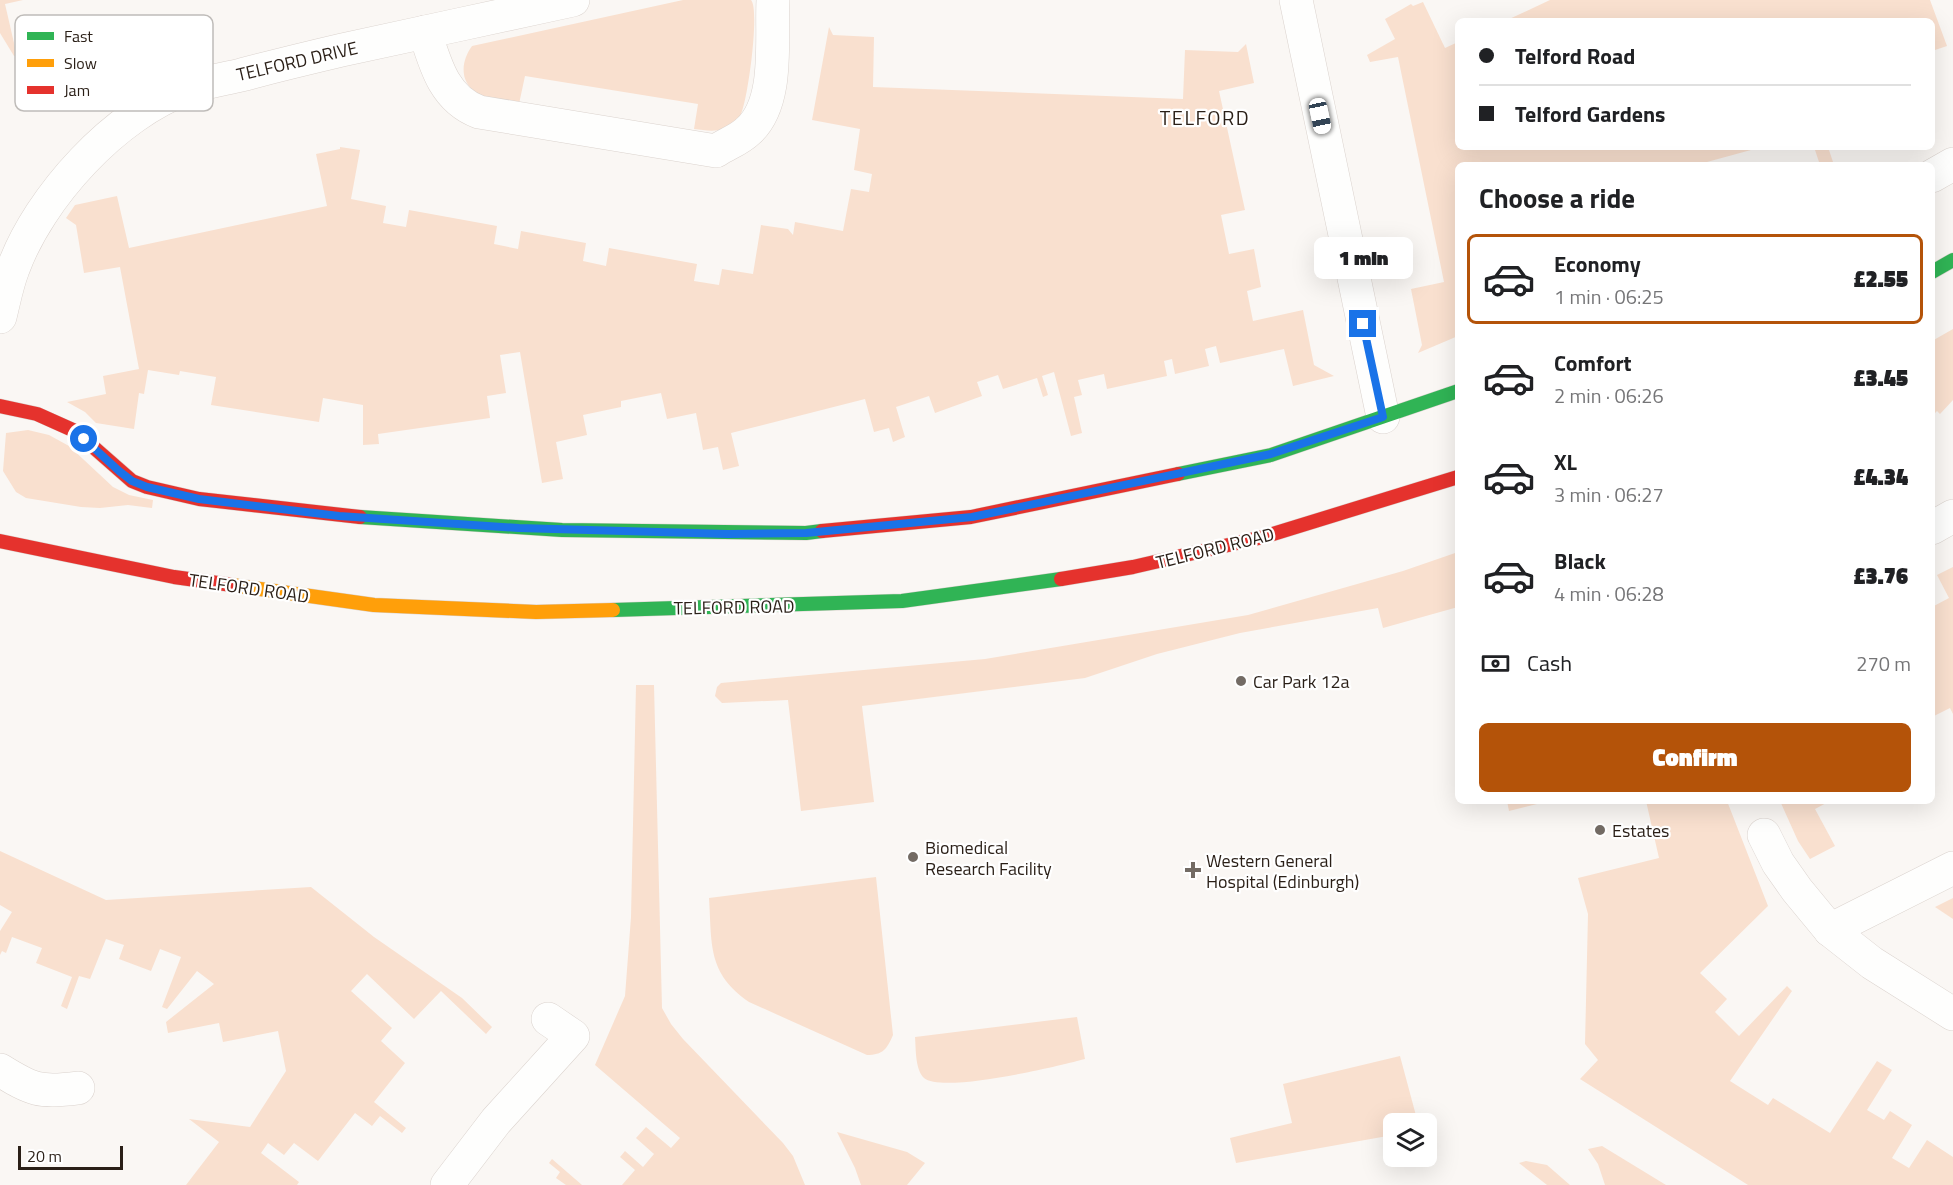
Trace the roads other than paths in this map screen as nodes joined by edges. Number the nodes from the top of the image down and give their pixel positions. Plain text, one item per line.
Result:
1 (573, 0) edge
2 (773, 0) edge
3 (1296, 0) edge
4 (425, 32) junction
5 (213, 82) edge
6 (145, 111) edge
7 (1953, 164) edge
8 (1935, 174) edge
9 (1953, 260) edge
10 (1935, 270) edge
11 (0, 317) edge
12 (1455, 392) edge
13 (0, 406) edge
14 (1383, 417) junction
15 (1455, 478) edge
16 (1953, 516) edge
17 (1935, 526) edge
18 (0, 541) edge
19 (1764, 835) dead end
20 (1953, 868) edge
21 (1830, 930) junction
22 (1953, 1014) edge
23 (548, 1019) dead end
24 (0, 1070) edge
25 (78, 1088) dead end
26 (447, 1185) edge

1 - 4 street, TELFORD DRIVE
2 - 4 street
3 - 14 street
4 - 5 street, TELFORD DRIVE
6 - 11 street, TELFORD DRIVE
7 - 8 street
9 - 10 main road
12 - 14 main road
13 - 14 main road
15 - 18 main road, TELFORD ROAD
16 - 17 street
19 - 21 street
20 - 21 street
21 - 22 street
23 - 26 street
24 - 25 street

